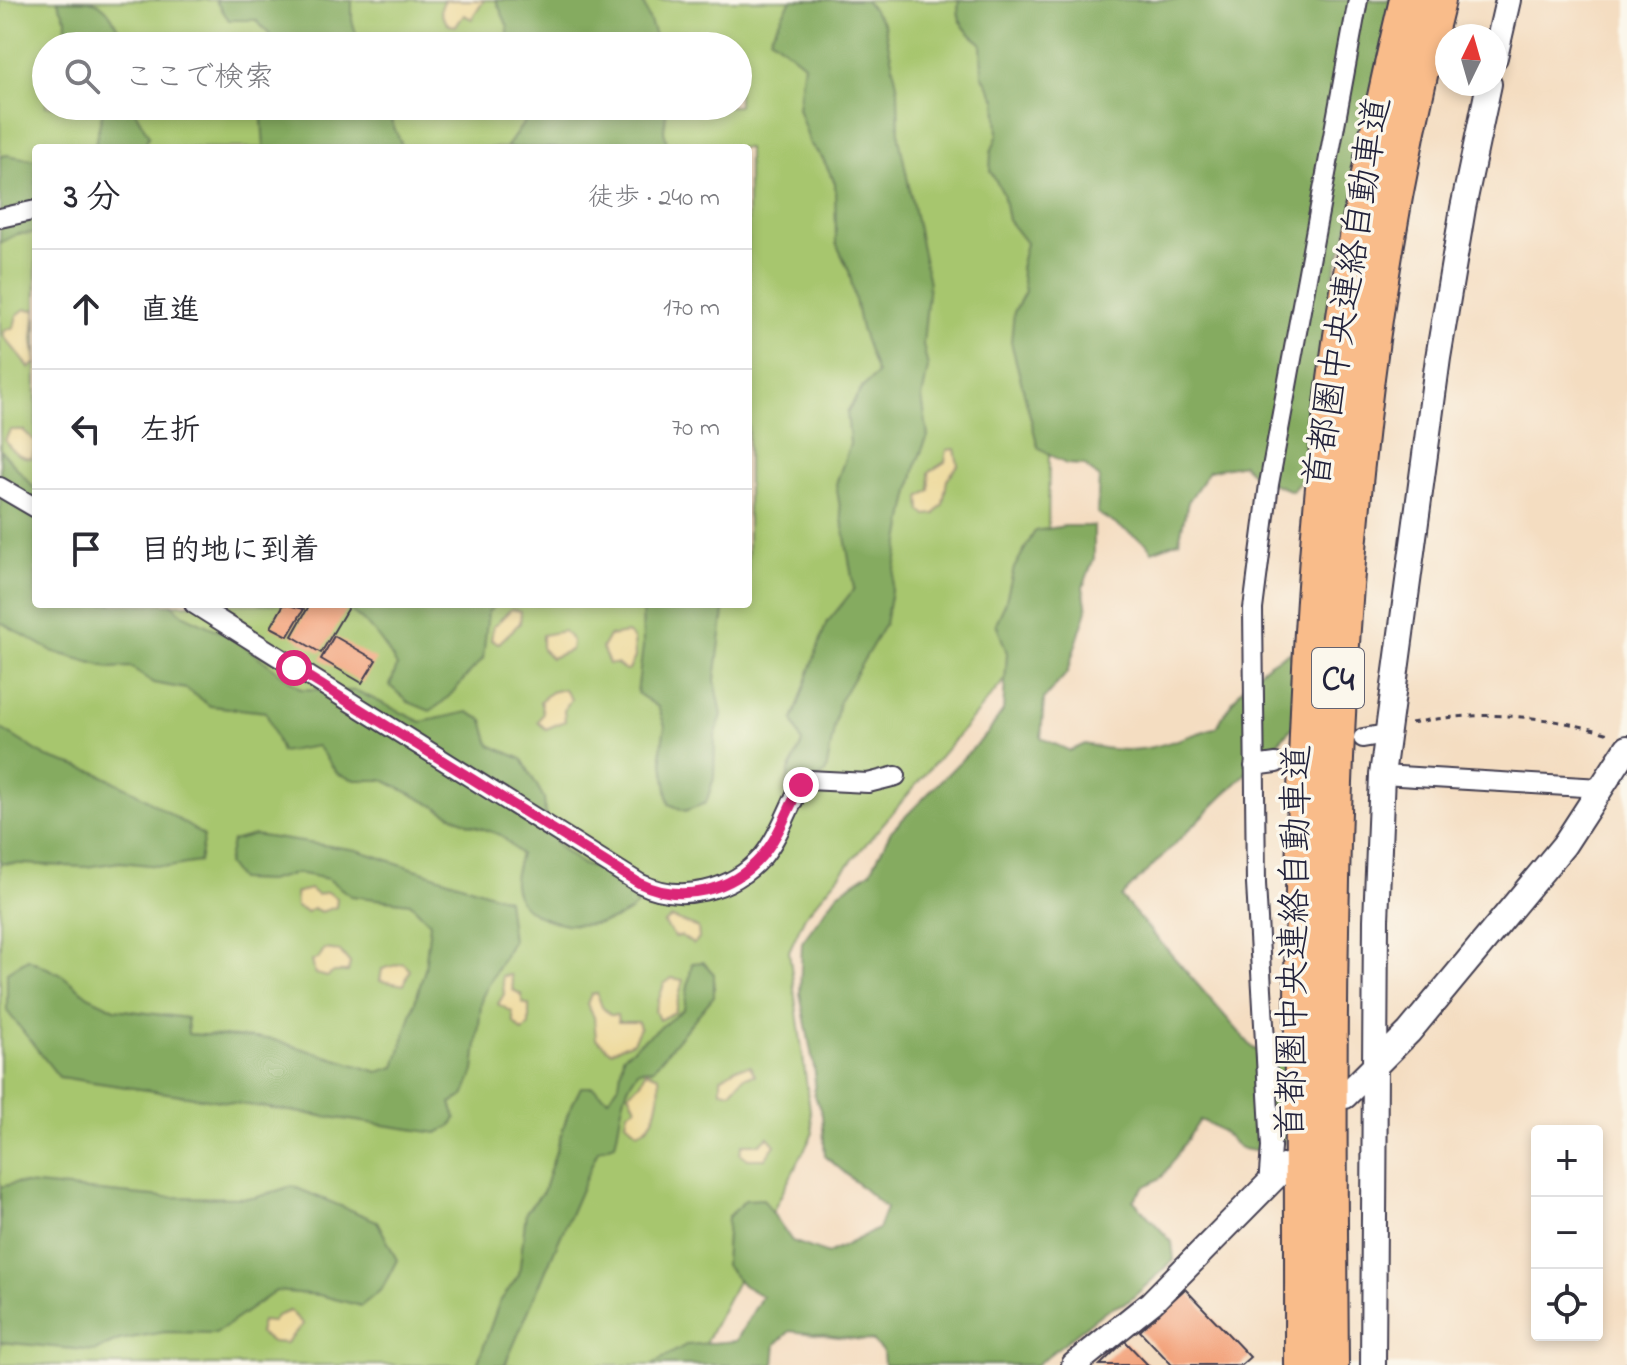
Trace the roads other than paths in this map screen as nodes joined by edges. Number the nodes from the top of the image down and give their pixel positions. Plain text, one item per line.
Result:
1 (1358, 0) edge
2 (1407, 0) edge
3 (1438, 0) edge
4 (1508, 0) edge
5 (1503, 24) edge
6 (1486, 96) edge
7 (32, 211) edge
8 (0, 218) edge
9 (0, 487) edge
10 (32, 506) edge
11 (200, 608) edge
12 (1623, 747) edge
13 (1276, 763) dead end
14 (1254, 766) junction
15 (1382, 775) junction
16 (896, 776) dead end
17 (1601, 788) junction
18 (1377, 1064) junction
19 (1345, 1096) dead end
20 (1286, 1166) dead end
21 (1268, 1186) junction
22 (1074, 1365) edge
23 (1302, 1365) edge
24 (1331, 1365) edge
25 (1373, 1365) edge

1 - 14 street
2 - 23 highway, 首都圏中央連絡自動車道 / C4
3 - 24 highway, 首都圏中央連絡自動車道 / C4
4 - 5 street
6 - 15 street
7 - 8 street
9 - 10 street
11 - 16 street
12 - 17 street
13 - 14 street
14 - 21 street
15 - 17 street
15 - 18 street
17 - 18 street
18 - 19 street
18 - 25 street
20 - 21 street
21 - 22 street

